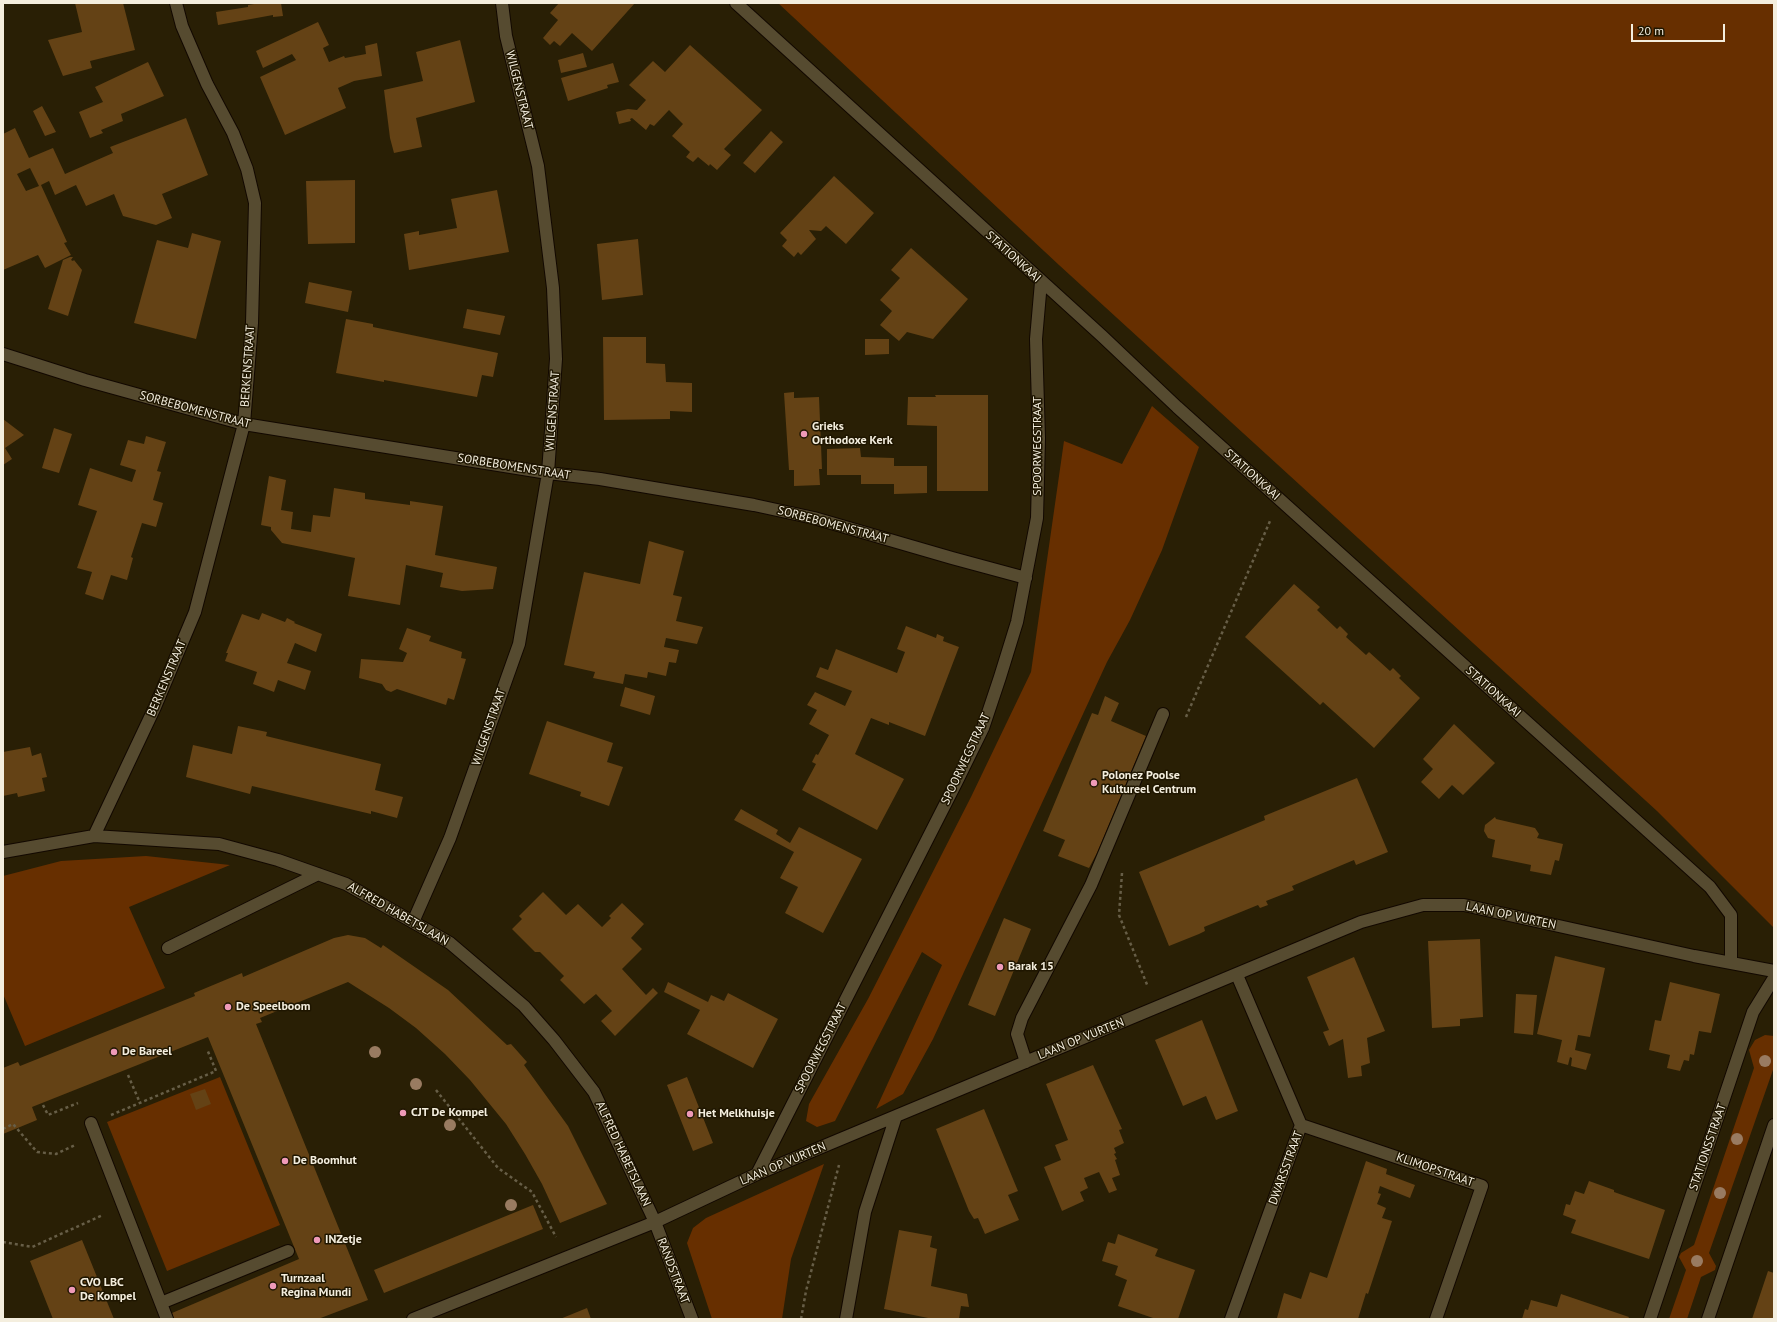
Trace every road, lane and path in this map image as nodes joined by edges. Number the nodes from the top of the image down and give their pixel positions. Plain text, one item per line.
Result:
1 (176, 3) edge
2 (502, 3) edge
3 (736, 3) edge
4 (1040, 282) junction
5 (3, 354) edge
6 (244, 424) junction
7 (548, 473) junction
8 (1279, 499) junction
9 (1026, 578) junction
10 (1163, 714) dead end
11 (1184, 722) dead end
12 (94, 836) junction
13 (3, 852) edge
14 (1123, 866) dead end
15 (318, 874) junction
16 (413, 922) junction
17 (168, 948) dead end
18 (1731, 963) junction
19 (1774, 971) edge
20 (1237, 975) junction
21 (1774, 978) edge
22 (1156, 1008) junction
23 (207, 1048) dead end
24 (1026, 1062) junction
25 (128, 1075) dead end
26 (436, 1090) dead end
27 (140, 1103) junction
28 (43, 1105) dead end
29 (896, 1116) junction
30 (91, 1123) junction
31 (1301, 1125) junction
32 (1774, 1125) edge
33 (3, 1128) edge
34 (96, 1135) junction
35 (847, 1138) junction
36 (757, 1174) junction
37 (124, 1206) junction
38 (655, 1222) junction
39 (3, 1242) edge
40 (288, 1251) dead end
41 (565, 1257) junction
42 (161, 1303) junction
43 (167, 1319) edge
44 (413, 1319) edge
45 (692, 1319) edge
46 (801, 1319) edge
47 (846, 1319) edge
48 (1232, 1319) edge
49 (1436, 1319) edge
50 (1650, 1319) edge
51 (1708, 1319) edge

1 - 6 street, BERKENSTRAAT
2 - 7 street, WILGENSTRAAT
3 - 4 street, STATIONKAAI
4 - 8 street, STATIONKAAI
4 - 9 street, SPOORWEGSTRAAT
5 - 6 street, SORBEBOMENSTRAAT
6 - 7 street, SORBEBOMENSTRAAT
6 - 12 street, BERKENSTRAAT
7 - 9 street, SORBEBOMENSTRAAT
7 - 16 street, WILGENSTRAAT
8 - 11 path
8 - 18 street, STATIONKAAI
9 - 36 street, SPOORWEGSTRAAT
10 - 24 street
12 - 13 street, ALFRED HABETSLAAN
12 - 15 street, ALFRED HABETSLAAN
14 - 22 path
15 - 16 street, ALFRED HABETSLAAN
15 - 17 street
16 - 38 street, ALFRED HABETSLAAN
18 - 19 street, LAAN OP VURTEN
18 - 20 street, LAAN OP VURTEN
20 - 22 street, LAAN OP VURTEN
20 - 31 street, DWARSSTRAAT
21 - 50 street, STATIONSSTRAAT
22 - 24 street, LAAN OP VURTEN
23 - 27 path
24 - 29 street, LAAN OP VURTEN
25 - 27 path
26 - 41 path
27 - 30 path
28 - 30 path
29 - 35 street, LAAN OP VURTEN
29 - 47 street
30 - 34 street
31 - 48 street, DWARSSTRAAT
31 - 49 street, KLIMOPSTRAAT
32 - 51 street
33 - 34 path
34 - 37 street
35 - 36 street, LAAN OP VURTEN
35 - 46 path
36 - 38 street, LAAN OP VURTEN
37 - 39 path
37 - 42 street
38 - 41 street, LAAN OP VURTEN
38 - 45 street, RANDSTRAAT
40 - 42 street
41 - 44 street, LAAN OP VURTEN
42 - 43 street

